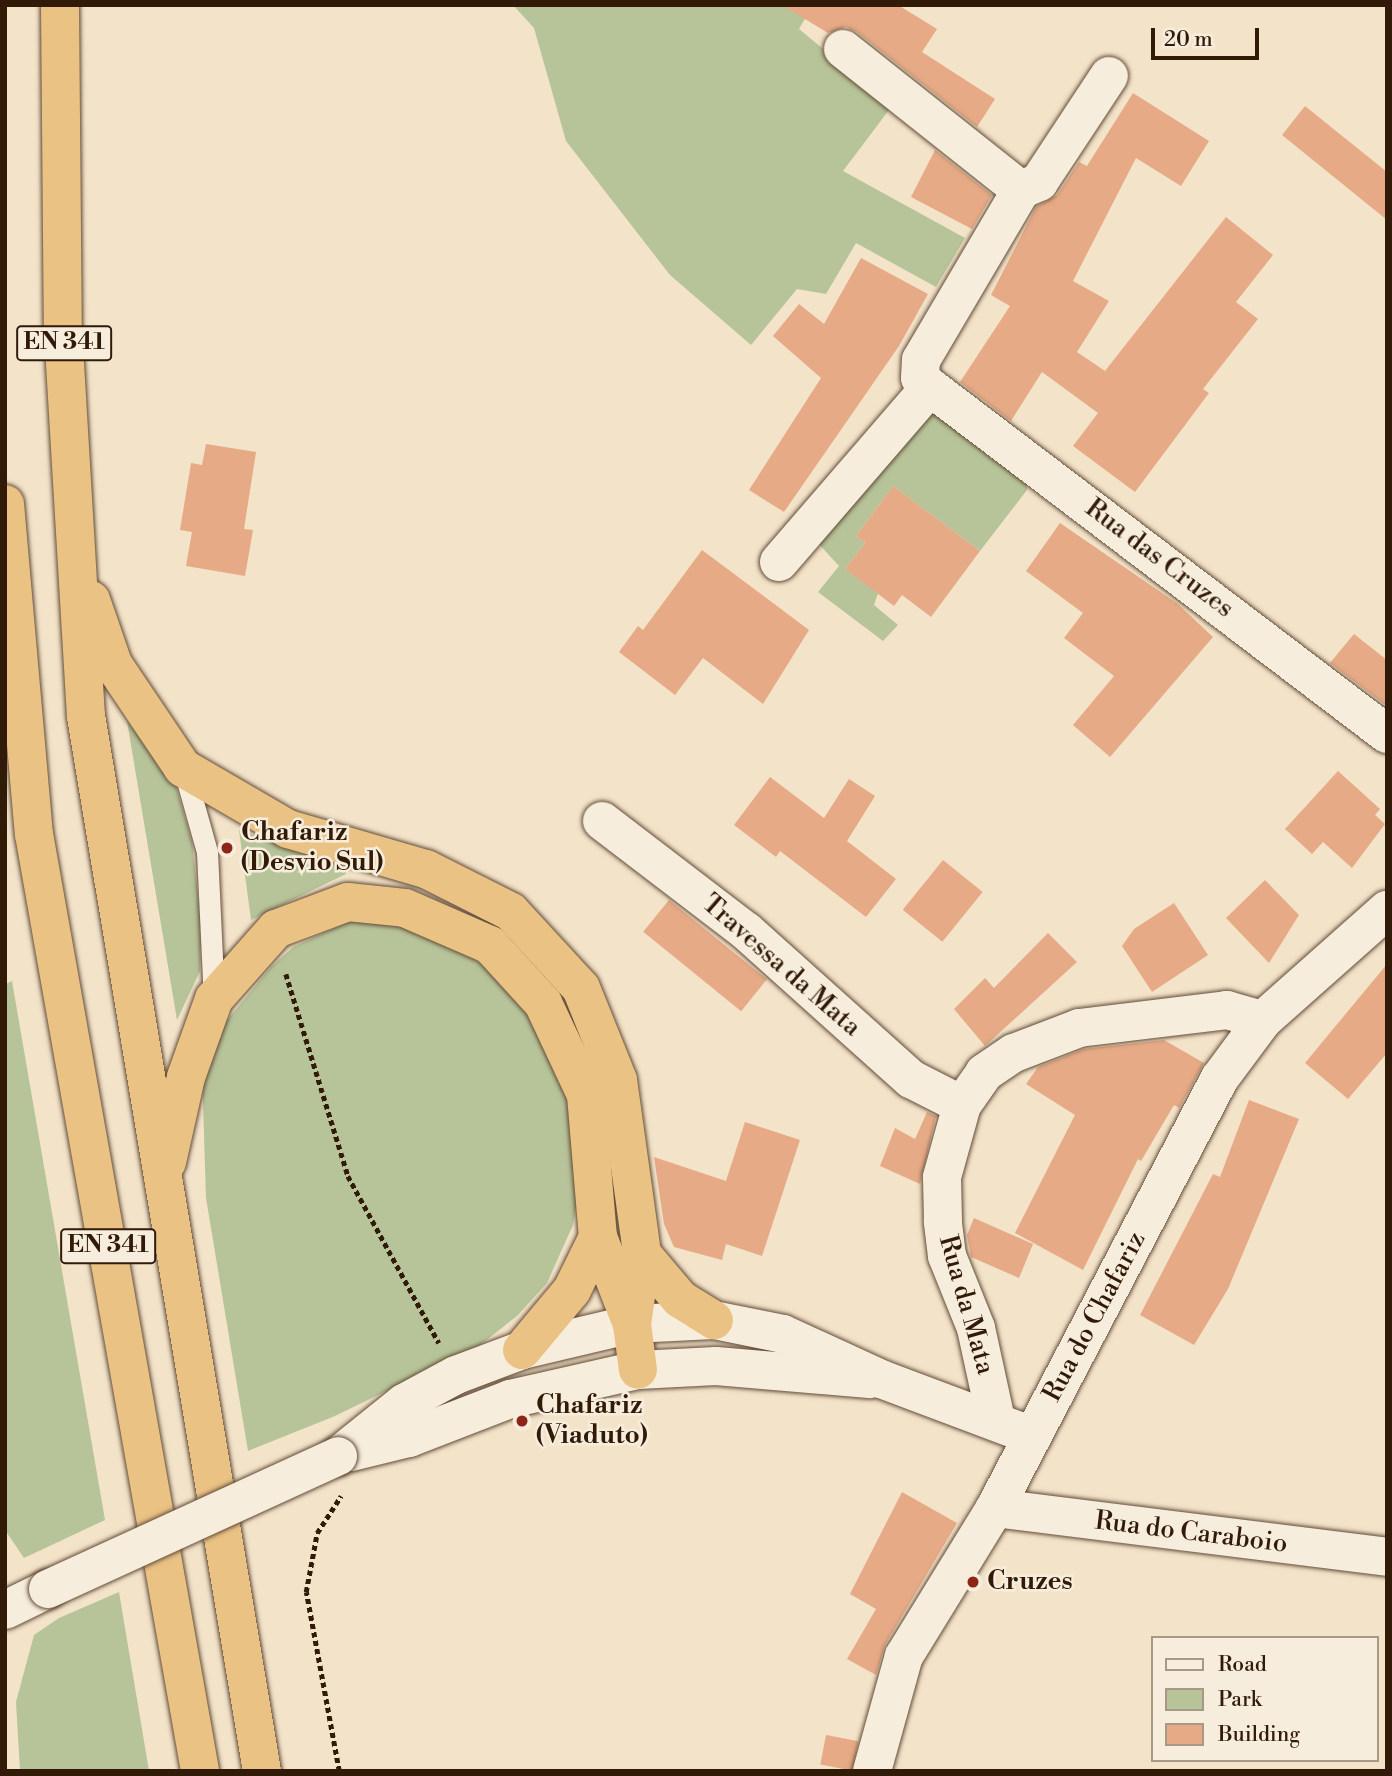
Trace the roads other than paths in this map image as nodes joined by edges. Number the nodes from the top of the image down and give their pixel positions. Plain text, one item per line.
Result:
1 (60, 5) edge
2 (843, 49) dead end
3 (1109, 76) dead end
4 (1021, 190) junction
5 (930, 387) junction
6 (5, 504) edge
7 (75, 554) junction
8 (779, 562) dead end
9 (21, 720) junction
10 (1387, 734) edge
11 (183, 768) junction
12 (602, 821) dead end
13 (5, 825) edge
14 (1387, 909) edge
15 (214, 999) junction
16 (1264, 1020) junction
17 (962, 1105) junction
18 (162, 1184) junction
19 (598, 1237) junction
20 (642, 1254) junction
21 (714, 1320) junction
22 (632, 1324) junction
23 (522, 1350) junction
24 (638, 1370) junction
25 (881, 1380) junction
26 (996, 1420) junction
27 (1033, 1436) junction
28 (338, 1455) junction
29 (995, 1508) junction
30 (1387, 1558) edge
31 (7, 1613) edge
32 (200, 1771) edge
33 (262, 1771) edge
34 (872, 1771) edge

1 - 7 highway, EN 341
2 - 4 street
3 - 4 street
4 - 5 street
5 - 8 street
5 - 10 street, Rua das Cruzes
6 - 9 highway, EN 341
7 - 11 highway
7 - 18 highway, EN 341
9 - 13 highway
9 - 32 highway, EN 341
11 - 15 lane
11 - 20 highway
12 - 17 street, Travessa da Mata
14 - 16 street, Rua do Chafariz
15 - 18 highway
15 - 19 highway
16 - 17 street, Rua da Mata
16 - 27 street, Rua do Chafariz
17 - 26 street, Rua da Mata
18 - 33 highway, EN 341
19 - 22 highway
19 - 23 highway
20 - 21 highway
20 - 22 highway
21 - 22 street
21 - 25 street
22 - 23 street
22 - 24 highway
23 - 28 street
24 - 25 street
24 - 28 street
25 - 26 street
26 - 27 street
27 - 29 street, Rua do Chafariz
28 - 31 street, bridge
29 - 30 street, Rua do Caraboio
29 - 34 street, Rua do Chafariz

